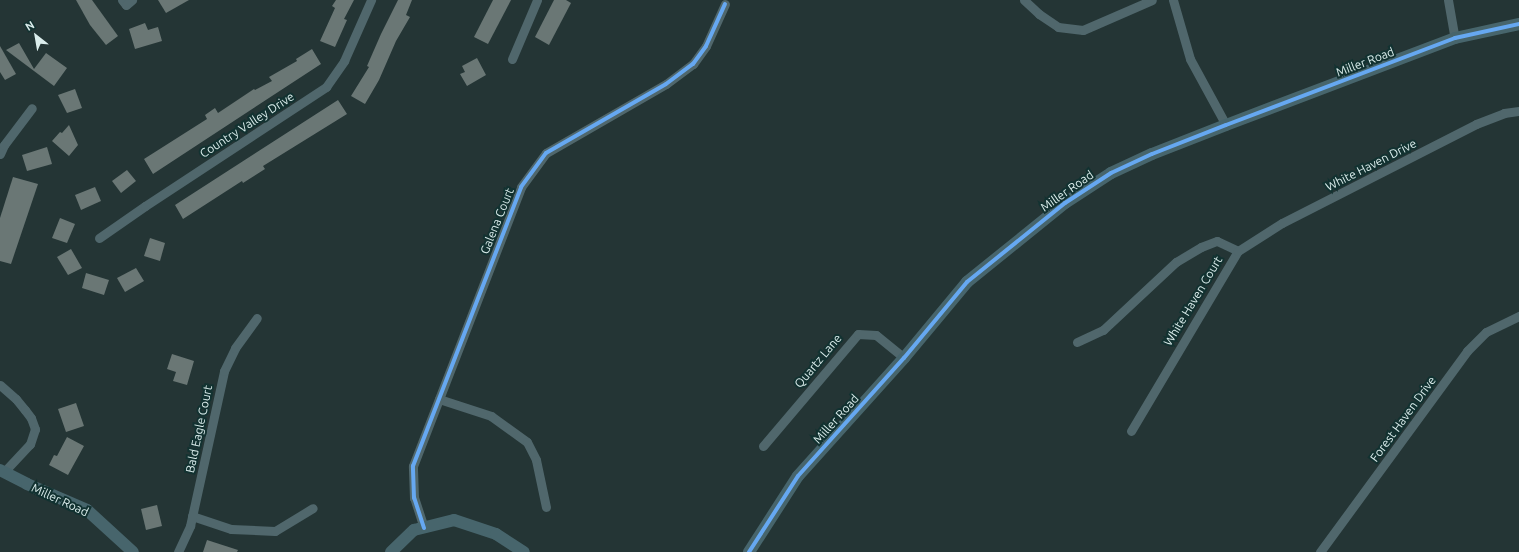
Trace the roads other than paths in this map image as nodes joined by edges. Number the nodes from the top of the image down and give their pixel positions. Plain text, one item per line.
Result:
1 (371, 0) edge
2 (537, 0) edge
3 (1024, 0) edge
4 (1152, 0) edge
5 (1172, 0) edge
6 (1448, 0) edge
7 (725, 4) dead end
8 (1519, 24) edge
9 (1455, 38) junction
10 (512, 60) dead end
11 (32, 108) dead end
12 (1519, 111) edge
13 (1226, 125) junction
14 (0, 154) edge
15 (99, 238) dead end
16 (1238, 252) junction
17 (1519, 316) edge
18 (257, 318) dead end
19 (1077, 342) dead end
20 (904, 358) junction
21 (0, 385) edge
22 (438, 399) junction
23 (1131, 431) dead end
24 (763, 446) dead end
25 (2, 471) edge
26 (546, 507) dead end
27 (313, 508) dead end
28 (192, 516) junction
29 (424, 528) junction
30 (133, 552) edge
31 (178, 552) edge
32 (391, 552) edge
33 (524, 552) edge
34 (749, 552) edge
35 (1320, 552) edge

1 - 15 street, Country Valley Drive
2 - 10 street
3 - 4 street
5 - 13 street
6 - 9 street
7 - 22 street, Galena Court
8 - 9 street, Miller Road
9 - 13 street, Miller Road
11 - 14 street
12 - 16 street, White Haven Drive
13 - 20 street, Miller Road
16 - 19 street, White Haven Court
16 - 23 street, White Haven Court
17 - 35 street, Forest Haven Drive
18 - 28 street, Bald Eagle Court
20 - 24 street, Quartz Lane
20 - 34 street, Miller Road
21 - 25 street
22 - 26 street
22 - 29 street, Galena Court
25 - 30 street, Miller Road
27 - 28 street
28 - 31 street, Bald Eagle Court
29 - 32 street
29 - 33 street

